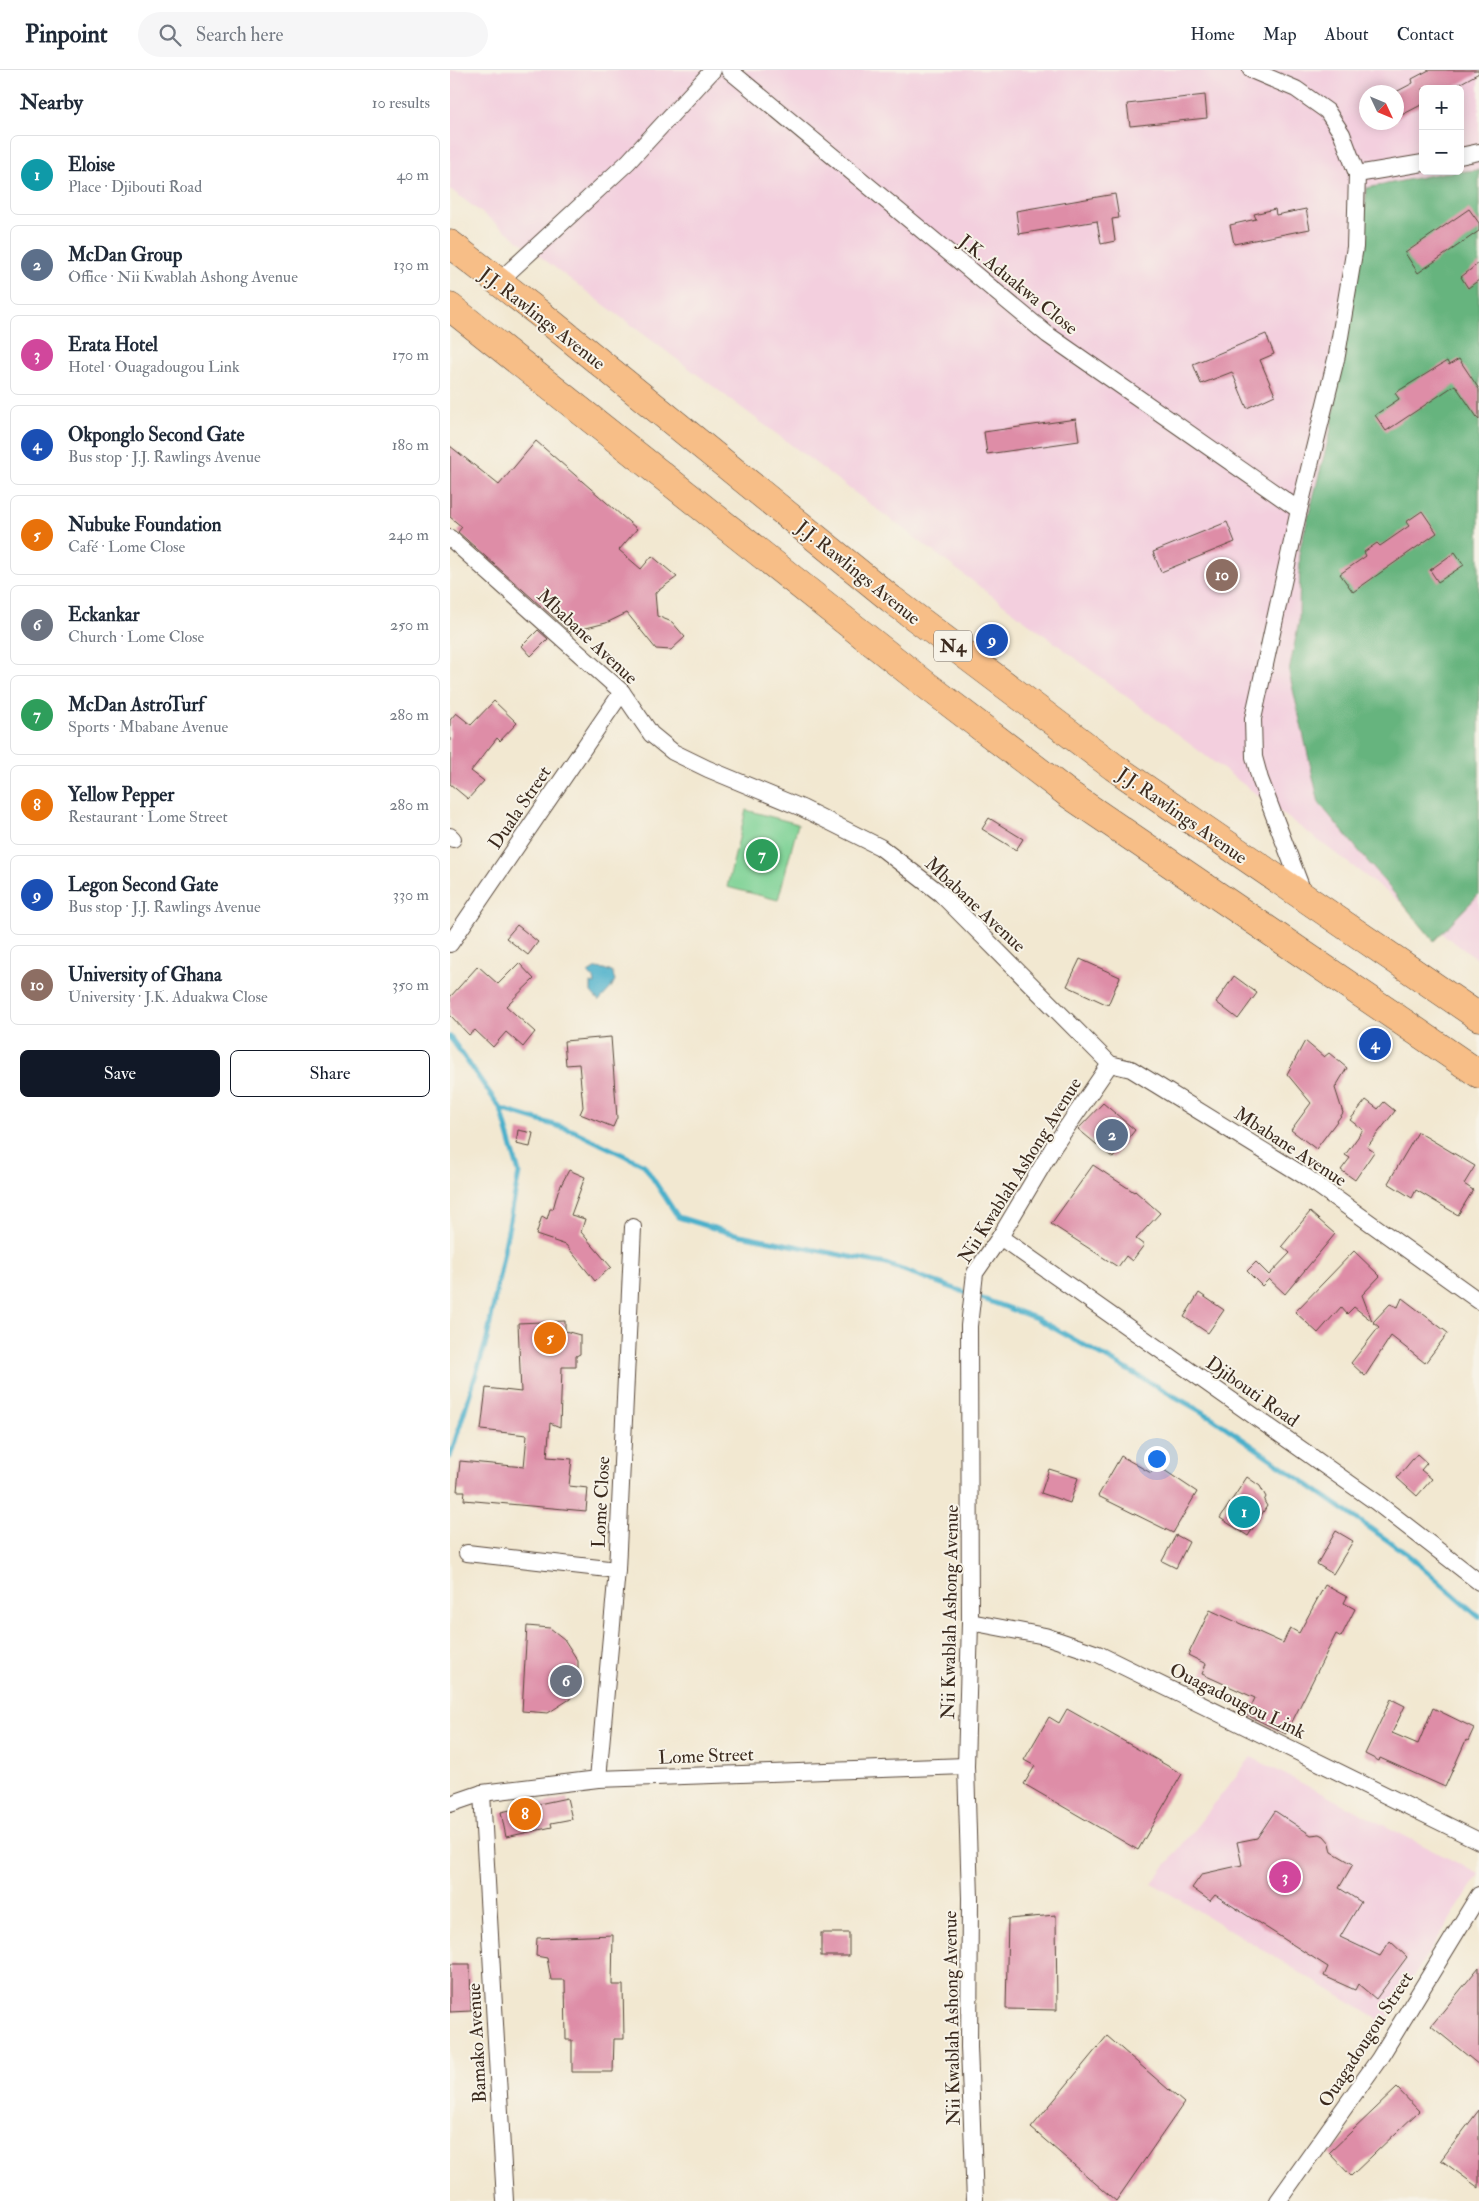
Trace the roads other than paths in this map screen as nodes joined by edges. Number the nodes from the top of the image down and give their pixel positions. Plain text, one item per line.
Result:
1 (714, 70) edge
2 (729, 70) edge
3 (1251, 70) edge
4 (1479, 152) edge
5 (1464, 155) edge
6 (1419, 164) edge
7 (1357, 174) junction
8 (450, 244) edge
9 (498, 282) junction
10 (450, 307) edge
11 (1299, 510) junction
12 (450, 538) edge
13 (622, 692) junction
14 (1307, 901) junction
15 (450, 944) edge
16 (1479, 1017) edge
17 (1110, 1064) junction
18 (1479, 1074) edge
19 (633, 1227) dead end
20 (1000, 1237) junction
21 (1479, 1301) edge
22 (466, 1553) dead end
23 (617, 1570) junction
24 (1479, 1582) edge
25 (970, 1622) junction
26 (966, 1766) junction
27 (598, 1778) junction
28 (482, 1794) junction
29 (450, 1804) edge
30 (1479, 1841) edge
31 (1479, 1895) edge
32 (505, 2201) edge
33 (975, 2201) edge
34 (1278, 2201) edge

1 - 9 street
2 - 11 street, J.K. Aduakwa Close
3 - 7 street
4 - 5 street
6 - 7 street
7 - 11 street
8 - 9 highway, J.J. Rawlings Avenue / N4
9 - 14 highway, J.J. Rawlings Avenue / N4
10 - 18 highway, N4
11 - 14 street
12 - 13 street, Mbabane Avenue
13 - 15 street, Duala Street
13 - 17 street, Mbabane Avenue
14 - 16 highway, J.J. Rawlings Avenue / N4
17 - 20 street, Nii Kwablah Ashong Avenue
17 - 21 street, Mbabane Avenue
19 - 23 street, Lome Close
20 - 24 street, Djibouti Road
20 - 25 street, Nii Kwablah Ashong Avenue
22 - 23 street
23 - 27 street, Lome Close
25 - 26 street, Nii Kwablah Ashong Avenue
25 - 30 street, Ouagadougou Link
26 - 27 street, Lome Street
26 - 33 street, Nii Kwablah Ashong Avenue
27 - 28 street, Lome Street
28 - 29 street, Lome Street
28 - 32 street, Bamako Avenue
31 - 34 street, Ouagadougou Street

